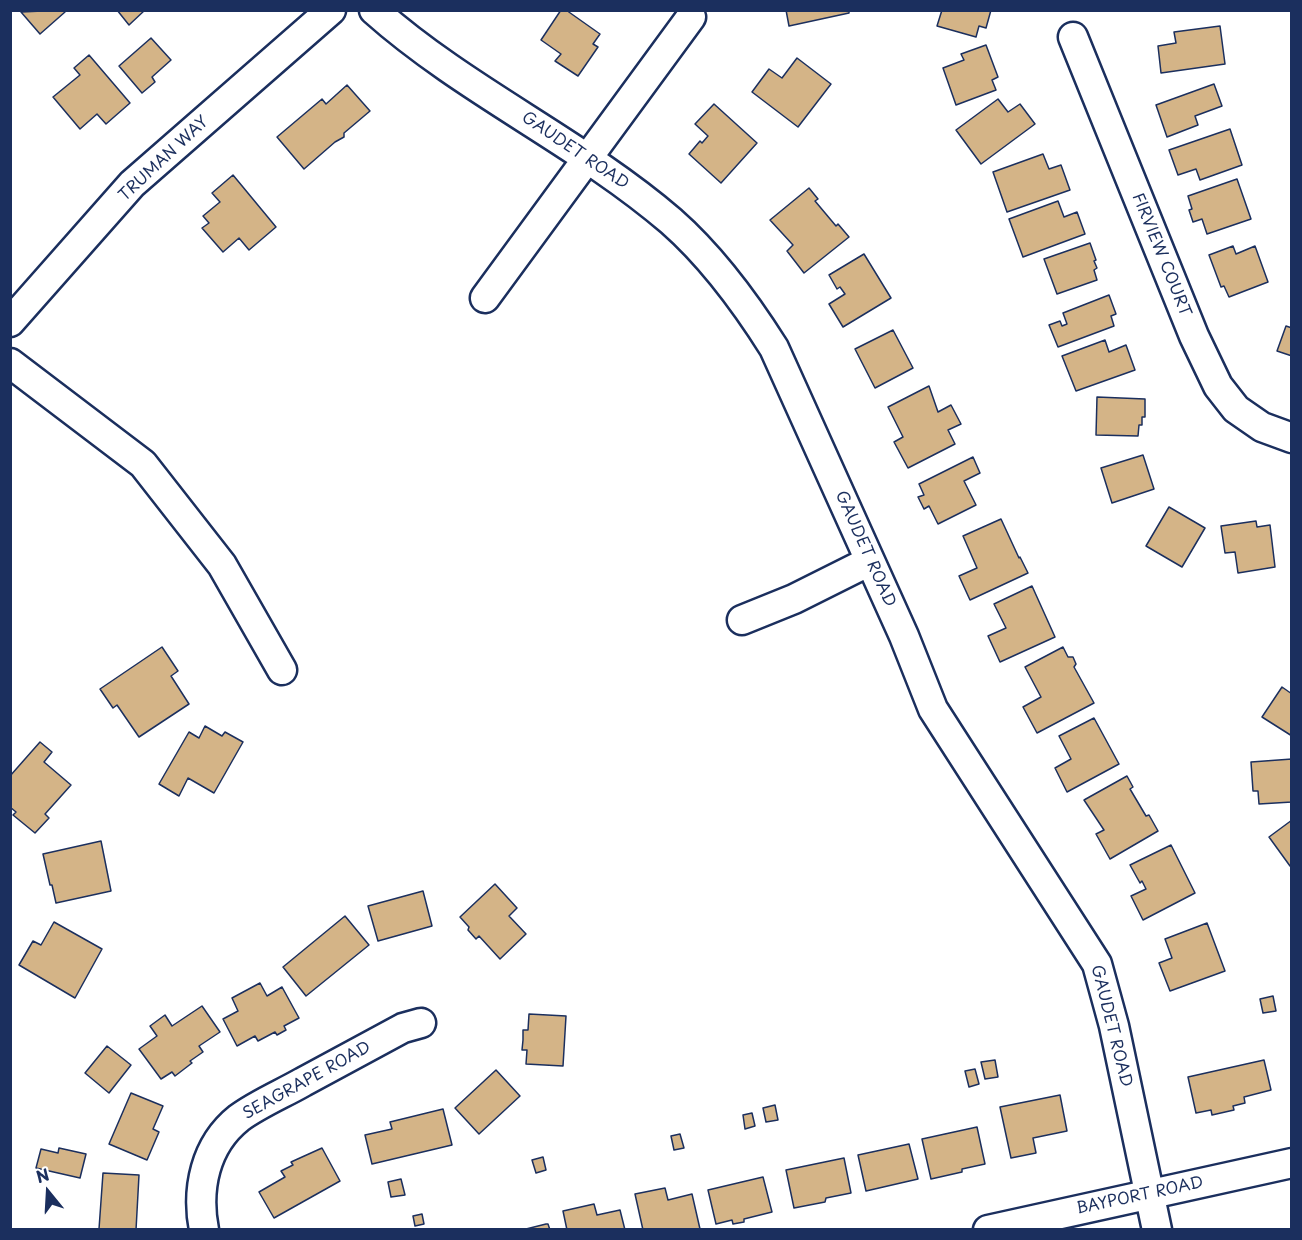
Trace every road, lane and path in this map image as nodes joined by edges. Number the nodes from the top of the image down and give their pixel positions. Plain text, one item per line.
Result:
1 (331, 10) edge
2 (374, 10) edge
3 (691, 17) dead end
4 (1073, 37) dead end
5 (588, 159) junction
6 (485, 298) dead end
7 (10, 322) edge
8 (10, 363) edge
9 (1292, 438) edge
10 (870, 561) junction
11 (742, 620) dead end
12 (282, 670) dead end
13 (421, 1023) dead end
14 (1292, 1163) edge
15 (1150, 1194) junction
16 (204, 1230) edge
17 (988, 1230) edge
18 (1157, 1230) edge

1 - 7 street, TRUMAN WAY
2 - 5 street, GAUDET ROAD
3 - 5 street
4 - 9 street, FIRVIEW COURT
5 - 6 street
5 - 10 street, GAUDET ROAD
8 - 12 street
10 - 11 street
10 - 15 street, GAUDET ROAD
13 - 16 street, SEAGRAPE ROAD
14 - 15 street, BAYPORT ROAD
15 - 17 street, BAYPORT ROAD
15 - 18 street, GAUDET ROAD

